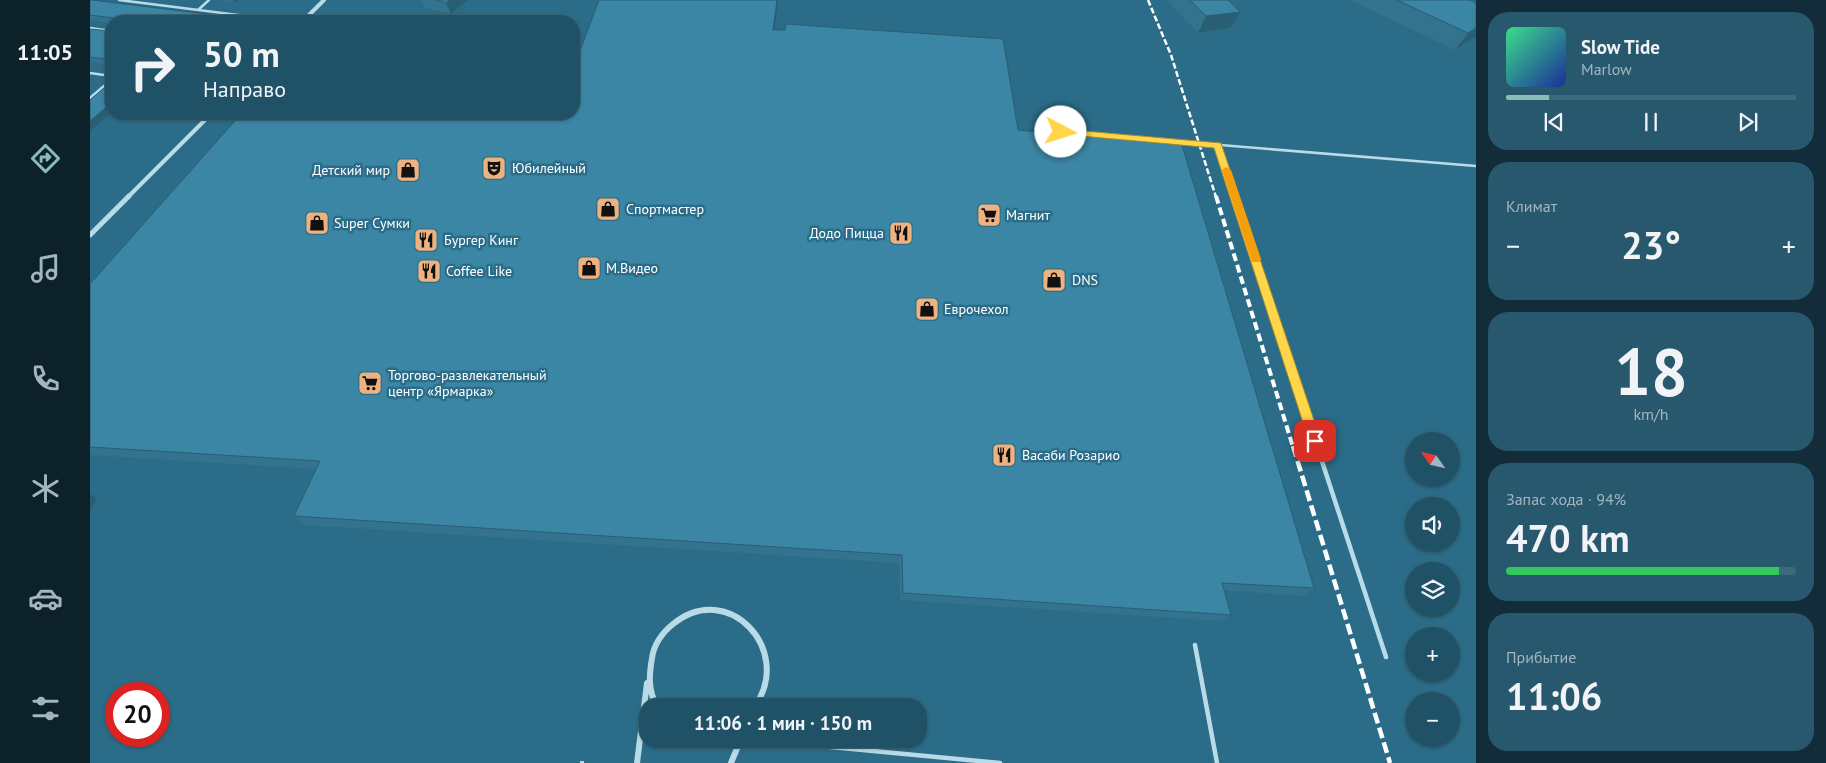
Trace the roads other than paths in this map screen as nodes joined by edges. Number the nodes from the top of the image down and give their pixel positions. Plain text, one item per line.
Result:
1 (119, 0) edge
2 (209, 0) edge
3 (324, 0) edge
4 (198, 10) junction
5 (238, 15) edge
6 (309, 15) edge
7 (90, 28) edge
8 (105, 30) edge
9 (90, 73) edge
10 (105, 75) edge
11 (105, 85) edge
12 (90, 98) edge
13 (205, 120) edge
14 (1061, 132) edge
15 (1218, 145) junction
16 (1476, 166) edge
17 (90, 235) edge
18 (1195, 645) dead end
19 (1386, 656) dead end
20 (649, 665) junction
21 (654, 698) edge
22 (759, 698) edge
23 (738, 748) edge
24 (839, 748) edge
25 (637, 763) edge
26 (731, 763) edge
27 (1000, 763) edge
28 (1217, 763) edge

1 - 4 lane
2 - 4 lane
3 - 6 street
4 - 5 lane
7 - 8 lane
9 - 10 lane
11 - 12 lane
13 - 17 street
14 - 15 lane
15 - 16 lane
15 - 19 lane
18 - 28 lane
20 - 21 street
20 - 22 street
20 - 25 street
23 - 26 street
24 - 27 lane

